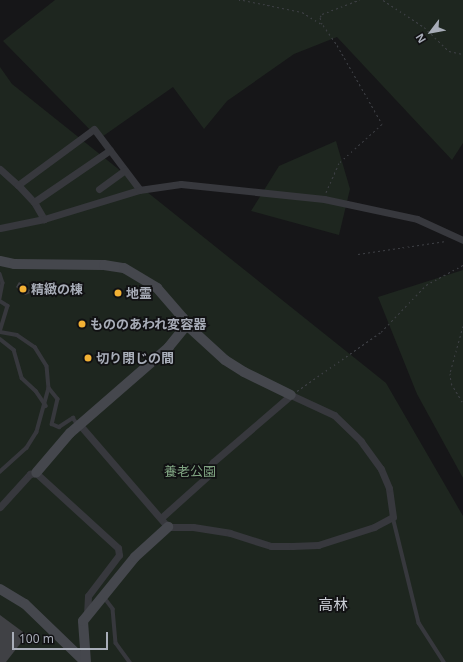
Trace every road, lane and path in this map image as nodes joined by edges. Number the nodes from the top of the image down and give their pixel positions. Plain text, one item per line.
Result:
1 (243, 0) edge
2 (359, 0) edge
3 (382, 0) edge
4 (323, 25) junction
5 (463, 54) edge
6 (110, 150) junction
7 (0, 169) edge
8 (125, 170) junction
9 (18, 184) junction
10 (99, 189) dead end
11 (140, 190) junction
12 (324, 199) junction
13 (34, 202) junction
14 (44, 219) junction
15 (0, 228) edge
16 (461, 239) edge
17 (358, 254) dead end
18 (0, 261) edge
19 (463, 265) edge
20 (0, 274) edge
21 (0, 300) edge
22 (463, 326) edge
23 (185, 327) junction
24 (0, 332) edge
25 (0, 339) edge
26 (49, 388) junction
27 (291, 395) junction
28 (463, 403) edge
29 (46, 406) junction
30 (78, 423) junction
31 (0, 472) edge
32 (36, 473) junction
33 (0, 507) edge
34 (394, 517) junction
35 (161, 518) junction
36 (168, 527) junction
37 (0, 589) edge
38 (104, 597) junction
39 (87, 615) junction
40 (85, 662) edge
41 (130, 662) edge
42 (444, 662) edge

1 - 4 path
2 - 4 path
3 - 5 path
4 - 12 path
6 - 8 street
6 - 9 street
6 - 13 street
7 - 9 street
8 - 10 street
8 - 11 street
9 - 13 street
11 - 12 street
11 - 14 street
12 - 16 street
13 - 14 street
14 - 15 street
16 - 17 path
18 - 23 street
19 - 27 path
20 - 21 lane
21 - 24 lane
22 - 28 path
23 - 27 street
23 - 30 street
24 - 26 lane
25 - 29 lane
26 - 29 lane
26 - 30 lane
27 - 34 street
27 - 35 street
29 - 31 lane
30 - 32 street
30 - 35 street
32 - 33 street
32 - 39 street
34 - 36 street
34 - 42 lane
35 - 36 street
36 - 38 street
37 - 40 street
38 - 39 street
38 - 41 lane
39 - 40 street

